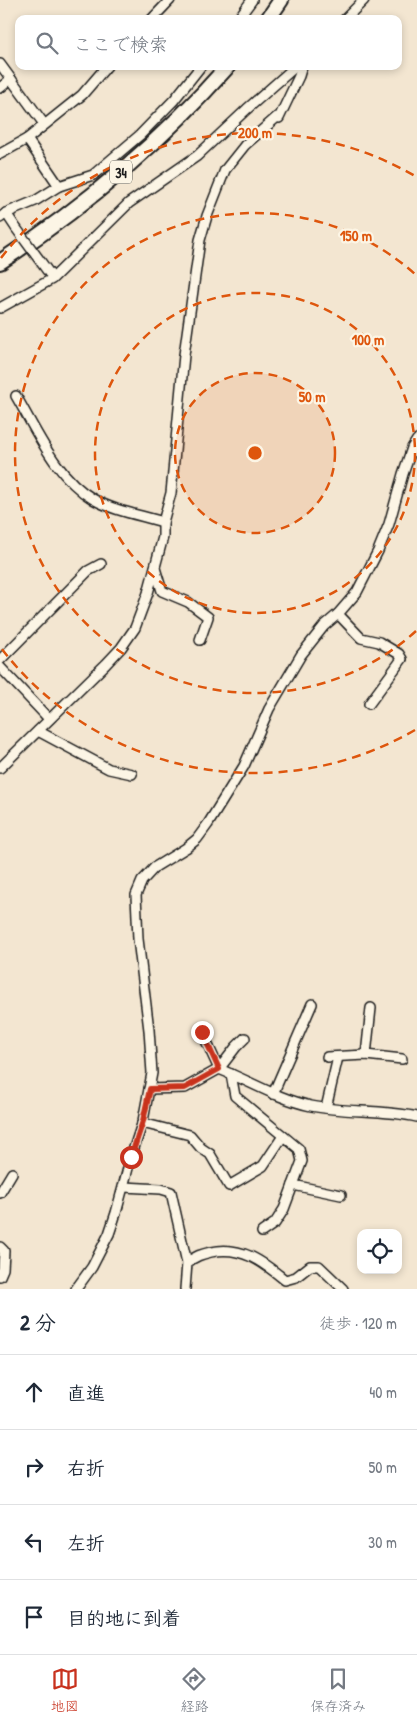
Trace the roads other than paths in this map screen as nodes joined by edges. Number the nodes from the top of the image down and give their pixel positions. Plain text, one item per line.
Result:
1 (170, 0) edge
2 (252, 0) edge
3 (281, 0) edge
4 (364, 0) edge
5 (156, 15) edge
6 (241, 15) edge
7 (271, 15) edge
8 (349, 15) edge
9 (0, 64) edge
10 (104, 70) edge
11 (199, 70) edge
12 (225, 70) edge
13 (291, 70) edge
14 (301, 70) edge
15 (11, 79) junction
16 (0, 88) edge
17 (44, 124) junction
18 (27, 139) junction
19 (0, 154) edge
20 (59, 186) junction
21 (3, 216) edge
22 (0, 262) edge
23 (51, 276) junction
24 (0, 308) edge
25 (16, 396) dead end
26 (417, 440) edge
27 (163, 522) junction
28 (101, 564) dead end
29 (155, 567) junction
30 (338, 614) junction
31 (200, 640) dead end
32 (0, 660) edge
33 (0, 667) edge
34 (369, 704) dead end
35 (49, 719) junction
36 (38, 731) junction
37 (0, 768) edge
38 (132, 774) dead end
39 (312, 1004) dead end
40 (371, 1008) dead end
41 (202, 1032) dead end
42 (245, 1038) dead end
43 (366, 1055) junction
44 (326, 1056) dead end
45 (338, 1057) junction
46 (402, 1059) dead end
47 (219, 1069) junction
48 (231, 1074) junction
49 (150, 1089) junction
50 (273, 1094) junction
51 (326, 1108) junction
52 (417, 1117) edge
53 (142, 1123) junction
54 (283, 1136) junction
55 (12, 1173) dead end
56 (293, 1185) junction
57 (124, 1187) junction
58 (0, 1193) edge
59 (341, 1195) dead end
60 (262, 1232) dead end
61 (0, 1247) edge
62 (187, 1263) junction
63 (0, 1276) edge
64 (76, 1289) edge
65 (185, 1289) edge
66 (343, 1289) edge

1 - 5 street
2 - 6 street
3 - 7 highway
4 - 8 street
9 - 15 street
10 - 17 street
11 - 20 street
12 - 22 highway, 34
13 - 23 street
14 - 27 street
15 - 16 street
15 - 17 street
17 - 18 street
18 - 19 street
18 - 20 street
20 - 21 street
21 - 23 street, bridge
23 - 24 street
25 - 27 street
26 - 30 street
27 - 29 street
28 - 32 street
29 - 31 street
29 - 35 street
30 - 34 street
30 - 49 street
33 - 35 street
35 - 36 street
36 - 37 street
36 - 38 street
39 - 50 street
40 - 43 street
41 - 47 street
42 - 47 street
43 - 45 street
43 - 46 street
44 - 45 street
45 - 51 street
47 - 48 street
47 - 49 street
48 - 50 street
48 - 54 street
49 - 53 street
50 - 51 street
51 - 52 street
53 - 54 street
53 - 57 street
54 - 56 street
55 - 58 street
56 - 59 street
56 - 60 street
57 - 62 street
57 - 64 street
61 - 63 street
62 - 65 street
62 - 66 street

